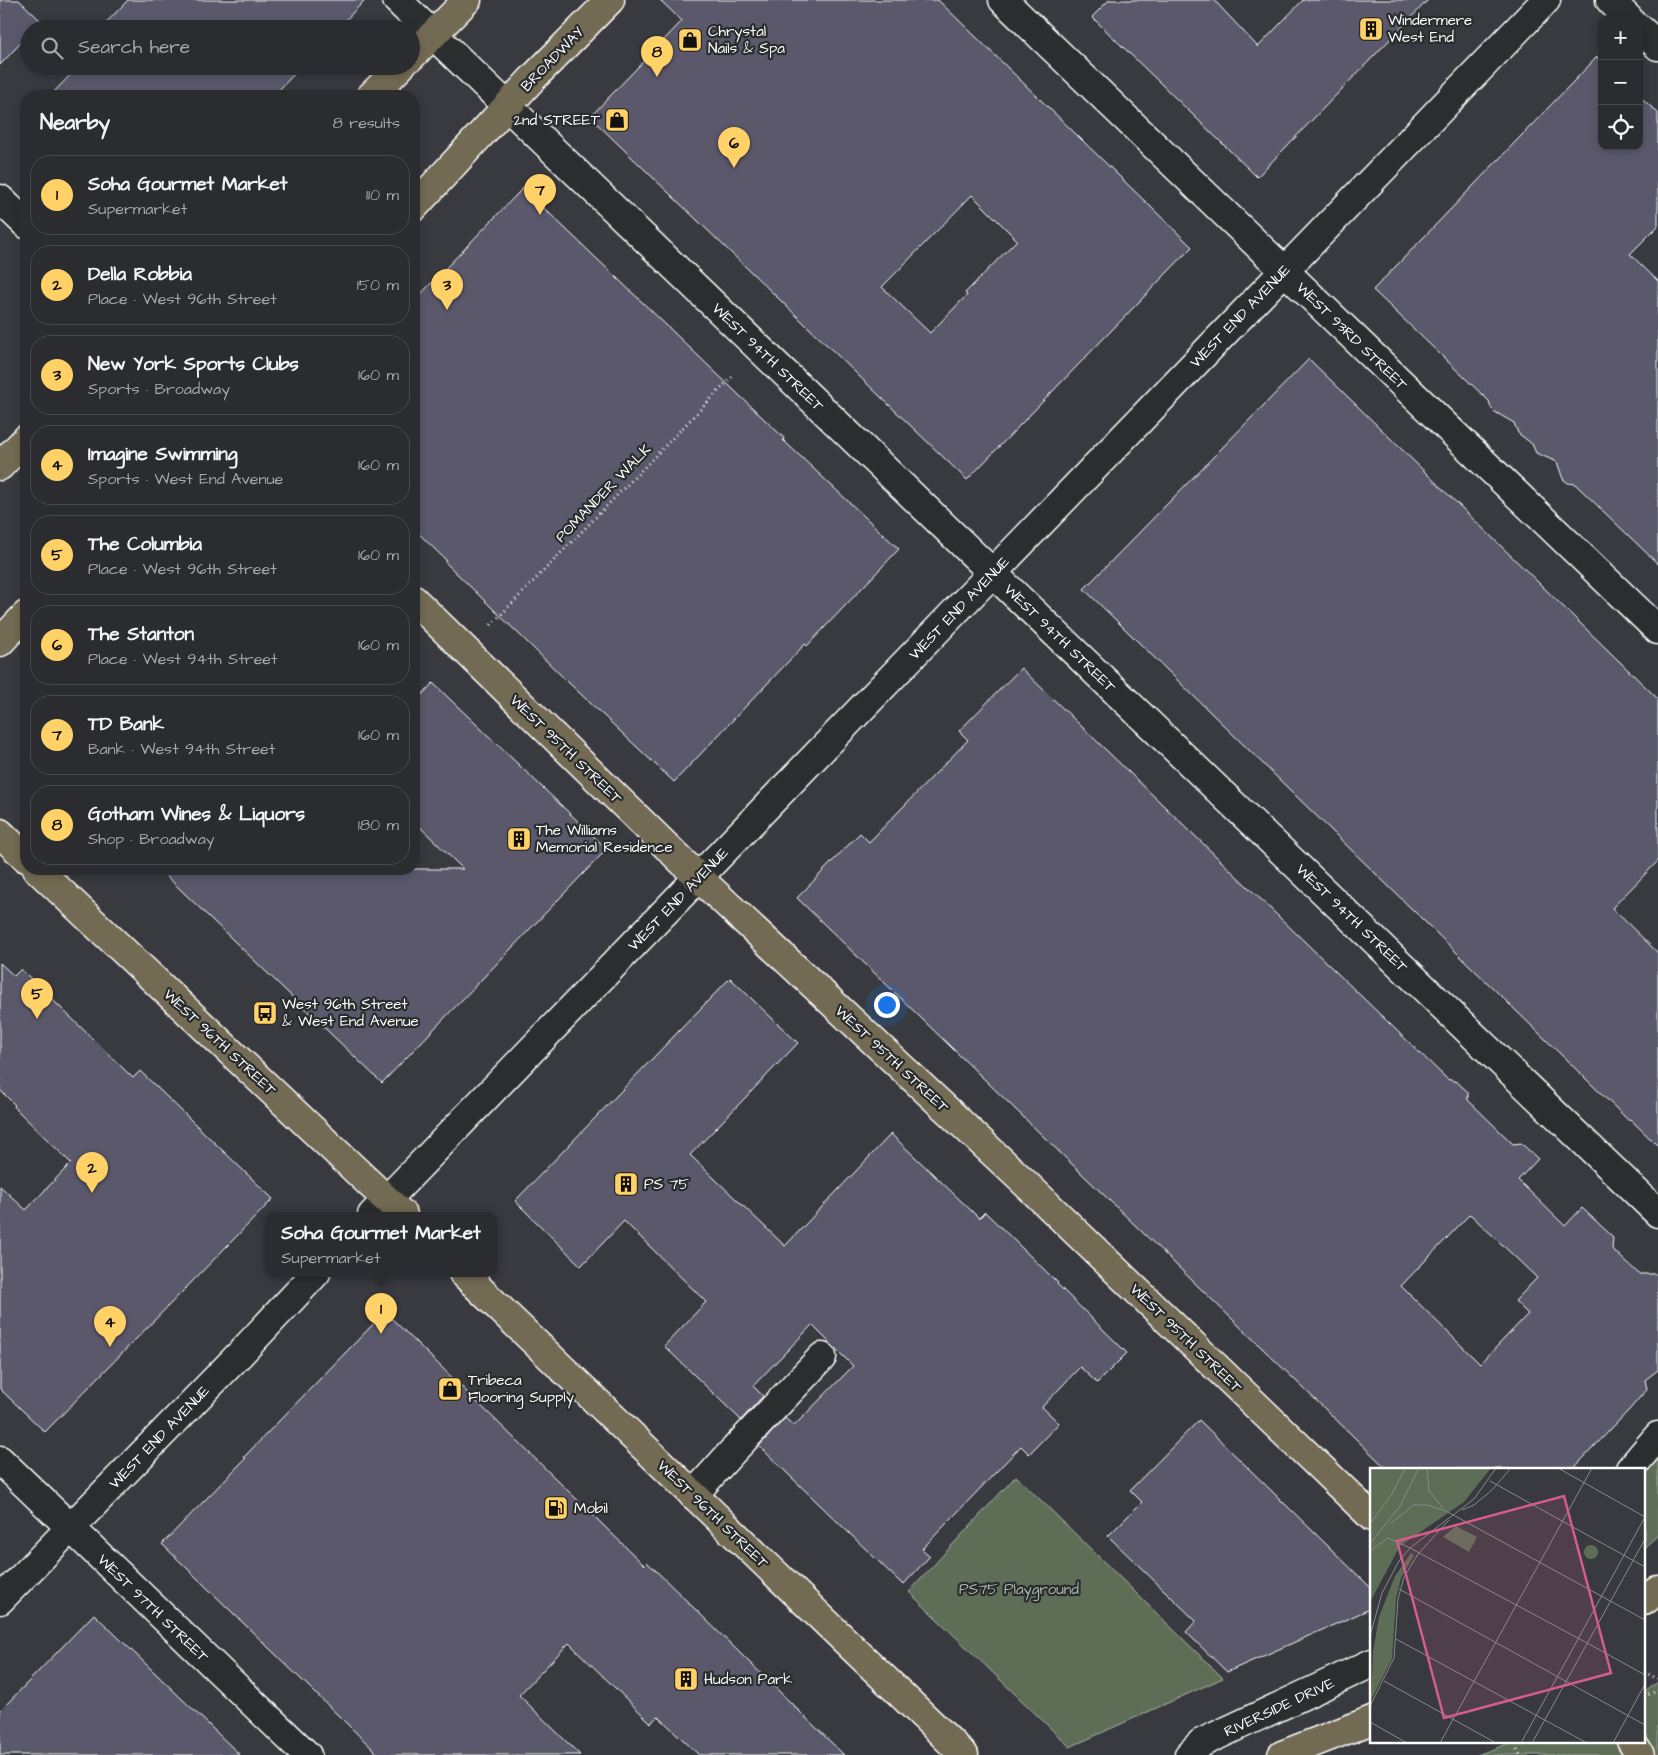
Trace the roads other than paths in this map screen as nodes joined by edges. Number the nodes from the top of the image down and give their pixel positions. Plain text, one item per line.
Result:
1 (397, 0) edge
2 (468, 0) edge
3 (610, 0) edge
4 (1003, 0) edge
5 (1546, 0) edge
6 (1610, 0) edge
7 (1625, 15) edge
8 (418, 20) edge
9 (420, 22) edge
10 (1643, 32) edge
11 (433, 35) junction
12 (1658, 46) edge
13 (420, 48) edge
14 (393, 75) edge
15 (377, 90) edge
16 (506, 106) junction
17 (0, 198) edge
18 (420, 200) edge
19 (20, 218) edge
20 (1284, 271) junction
21 (20, 445) edge
22 (0, 466) edge
23 (993, 573) junction
24 (420, 606) edge
25 (20, 621) edge
26 (1658, 630) edge
27 (0, 642) edge
28 (0, 834) edge
29 (20, 852) edge
30 (43, 875) edge
31 (699, 878) junction
32 (387, 1210) edge
33 (1658, 1213) edge
34 (312, 1277) edge
35 (467, 1277) edge
36 (822, 1358) dead end
37 (1658, 1436) edge
38 (0, 1460) edge
39 (1631, 1468) edge
40 (693, 1494) junction
41 (1370, 1515) edge
42 (69, 1528) junction
43 (1658, 1590) edge
44 (1646, 1599) edge
45 (0, 1600) edge
46 (1370, 1664) edge
47 (1370, 1721) edge
48 (1632, 1742) edge
49 (307, 1755) edge
50 (964, 1755) edge
51 (1189, 1755) edge
52 (1282, 1755) edge
53 (1640, 1755) edge

1 - 8 street, WEST 94TH STREET
2 - 11 main road
3 - 16 main road, BROADWAY
4 - 20 street, WEST 93RD STREET
5 - 20 street, WEST END AVENUE
6 - 7 street
9 - 11 street, WEST 94TH STREET
10 - 12 street
11 - 13 main road
11 - 16 street, WEST 94TH STREET
14 - 15 main road
16 - 18 main road, BROADWAY
16 - 23 street, WEST 94TH STREET
17 - 19 street
20 - 23 street, WEST END AVENUE
20 - 26 street, WEST 93RD STREET
21 - 22 main road
23 - 31 street, WEST END AVENUE
23 - 33 street, WEST 94TH STREET
24 - 31 main road, WEST 95TH STREET
25 - 27 main road
28 - 29 main road
30 - 32 main road, WEST 96TH STREET
31 - 32 street, WEST END AVENUE
31 - 41 main road, WEST 95TH STREET
34 - 42 street, WEST END AVENUE
35 - 40 main road, WEST 96TH STREET
36 - 40 street
37 - 39 street
38 - 42 street, WEST 97TH STREET
40 - 50 main road, WEST 96TH STREET
42 - 45 street, WEST END AVENUE
42 - 49 street, WEST 97TH STREET
43 - 44 main road
46 - 51 street, RIVERSIDE DRIVE
47 - 52 main road
48 - 53 main road

